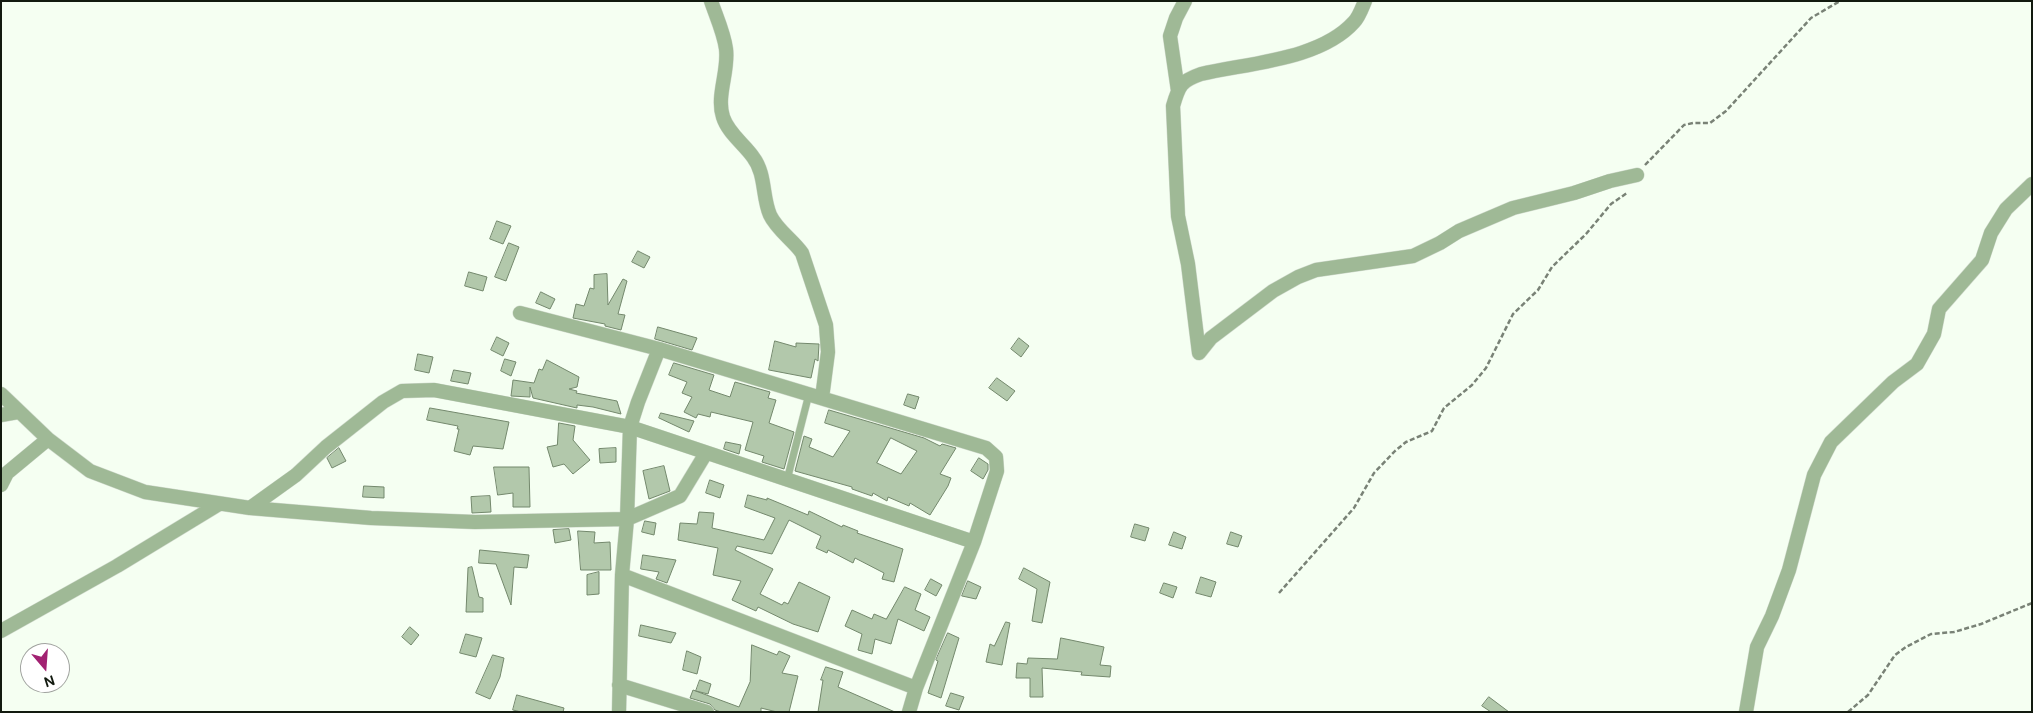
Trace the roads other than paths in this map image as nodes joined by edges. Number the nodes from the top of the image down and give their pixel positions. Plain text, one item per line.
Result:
1 (711, 1) edge
2 (1185, 1) edge
3 (1365, 1) edge
4 (1178, 91) junction
5 (1638, 175) road end
6 (2032, 184) edge
7 (520, 313) dead end
8 (659, 349) junction
9 (1, 394) edge
10 (816, 396) junction
11 (18, 412) junction
12 (1, 414) edge
13 (630, 428) junction
14 (48, 439) junction
15 (706, 453) junction
16 (787, 480) junction
17 (1, 485) edge
18 (219, 504) junction
19 (250, 508) junction
20 (627, 519) junction
21 (974, 542) junction
22 (622, 575) junction
23 (1, 631) edge
24 (619, 684) junction
25 (916, 688) junction
26 (619, 712) edge
27 (707, 712) edge
28 (909, 712) edge
29 (1746, 712) edge

1 - 10 street
2 - 4 street
3 - 4 street
4 - 5 street
6 - 29 street
7 - 8 street
8 - 10 street
8 - 13 street
9 - 11 street
10 - 16 lane
10 - 21 street
11 - 12 street
11 - 14 street
13 - 15 street
13 - 19 street
13 - 20 street
14 - 17 street
14 - 18 street
15 - 16 street
15 - 20 street
16 - 21 street
18 - 19 street
18 - 23 street
19 - 20 street
20 - 22 street
21 - 25 street
22 - 24 street
22 - 25 street
24 - 26 street
24 - 27 street
25 - 28 street

